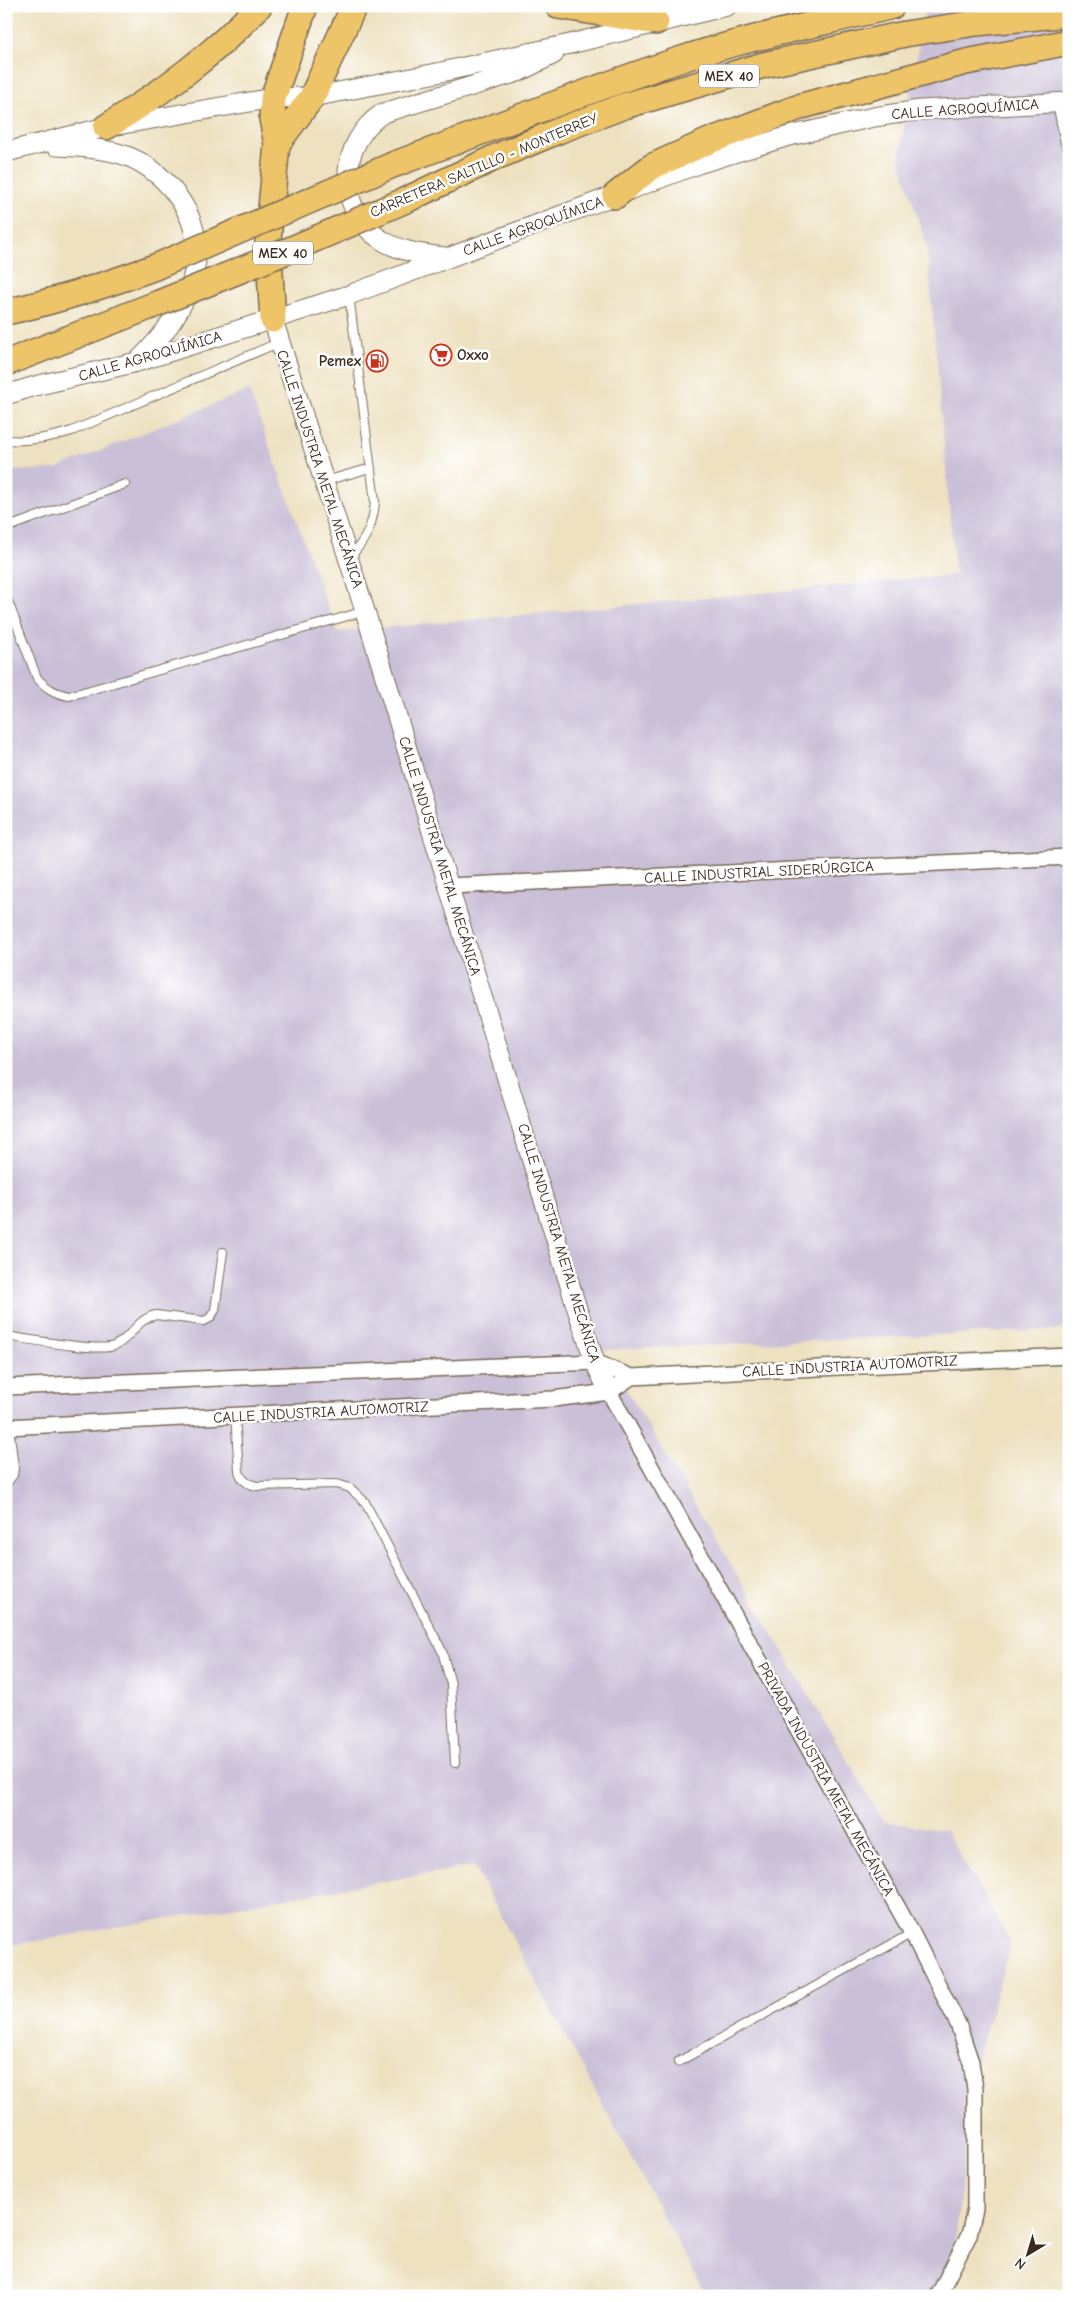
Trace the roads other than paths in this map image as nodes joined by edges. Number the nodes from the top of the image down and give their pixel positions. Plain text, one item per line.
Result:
1 (258, 6) edge
2 (305, 6) edge
3 (354, 6) edge
4 (558, 6) edge
5 (726, 6) edge
6 (892, 6) edge
7 (1069, 14) edge
8 (656, 22) junction
9 (1069, 42) edge
10 (570, 44) junction
11 (312, 97) junction
12 (273, 98) junction
13 (1063, 103) edge
14 (106, 127) junction
15 (277, 144) junction
16 (37, 146) junction
17 (1069, 151) edge
18 (6, 152) edge
19 (615, 196) junction
20 (448, 258) junction
21 (348, 295) junction
22 (6, 312) edge
23 (276, 331) junction
24 (136, 362) junction
25 (6, 363) edge
26 (6, 395) edge
27 (6, 440) edge
28 (371, 468) junction
29 (324, 481) junction
30 (125, 484) dead end
31 (6, 528) edge
32 (349, 559) junction
33 (6, 596) edge
34 (365, 611) junction
35 (1069, 857) edge
36 (449, 886) junction
37 (223, 1252) dead end
38 (6, 1336) edge
39 (1069, 1356) edge
40 (595, 1362) junction
41 (631, 1376) junction
42 (6, 1387) edge
43 (608, 1392) junction
44 (6, 1402) edge
45 (235, 1416) junction
46 (8, 1427) edge
47 (6, 1484) edge
48 (456, 1763) dead end
49 (912, 1933) junction
50 (678, 2062) dead end
51 (938, 2296) edge

1 - 14 highway
2 - 12 highway
3 - 11 highway
4 - 8 highway
5 - 8 street
6 - 22 highway, CARRETERA SALTILLO - MONTERREY / MEX 40, bridge
7 - 25 highway, CARRETERA SALTILLO - MONTERREY / MEX 40, bridge
8 - 10 street
9 - 19 highway
10 - 11 street
10 - 20 street
11 - 12 street
11 - 15 highway
12 - 14 street
12 - 15 highway
13 - 17 lane
13 - 19 street, CALLE AGROQUÍMICA
14 - 16 street
15 - 23 highway
16 - 18 street
16 - 24 street
19 - 20 street, CALLE AGROQUÍMICA
20 - 21 street, CALLE AGROQUÍMICA
21 - 23 street, CALLE AGROQUÍMICA
21 - 28 lane
23 - 24 street, CALLE AGROQUÍMICA
23 - 27 lane
23 - 29 street, CALLE INDUSTRIA METAL MECÁNICA
24 - 26 street, CALLE AGROQUÍMICA
28 - 29 lane
28 - 32 lane
29 - 32 street, CALLE INDUSTRIA METAL MECÁNICA
30 - 31 lane
32 - 34 street, CALLE INDUSTRIA METAL MECÁNICA
33 - 34 lane
34 - 36 street, CALLE INDUSTRIA METAL MECÁNICA
35 - 36 street, CALLE INDUSTRIAL SIDERÚRGICA
36 - 40 street, CALLE INDUSTRIA METAL MECÁNICA
37 - 38 lane
39 - 41 street, CALLE INDUSTRIA AUTOMOTRIZ
40 - 41 street, CALLE INDUSTRIA AUTOMOTRIZ
40 - 42 street, CALLE INDUSTRIA AUTOMOTRIZ
40 - 43 street, CALLE INDUSTRIA METAL MECÁNICA
41 - 43 street, CALLE INDUSTRIA AUTOMOTRIZ
43 - 45 street, CALLE INDUSTRIA AUTOMOTRIZ
43 - 49 street, PRIVADA INDUSTRIA METAL MECÁNICA
44 - 46 lane
45 - 46 street, CALLE INDUSTRIA AUTOMOTRIZ
45 - 48 lane
46 - 47 lane
49 - 50 lane
49 - 51 street, PRIVADA INDUSTRIA METAL MECÁNICA

